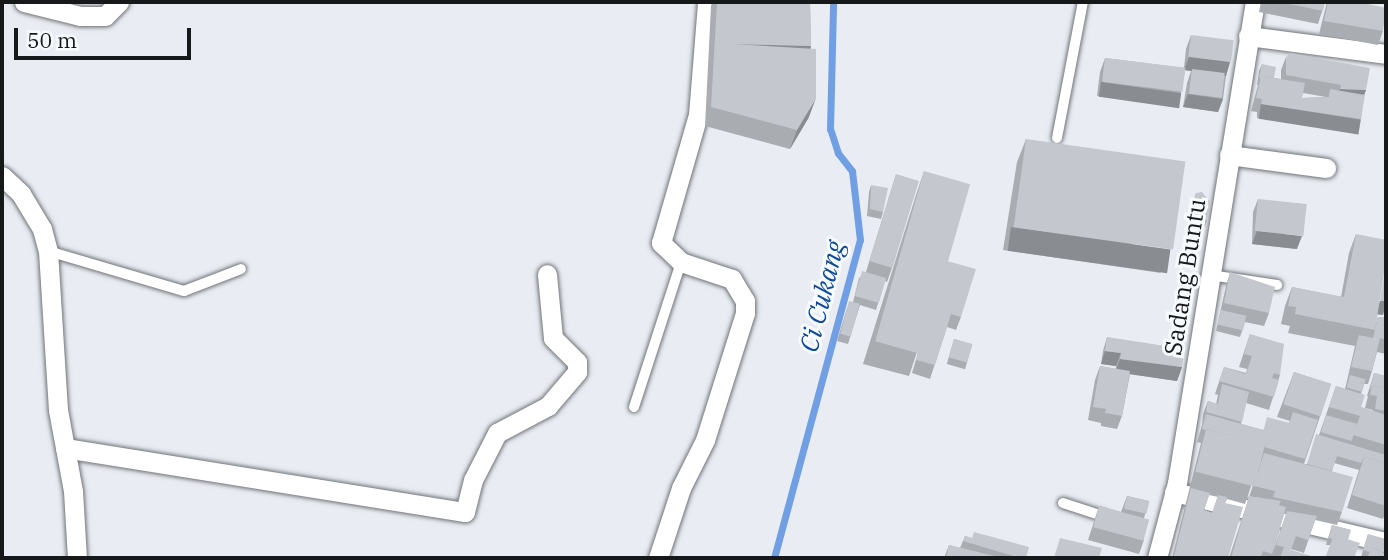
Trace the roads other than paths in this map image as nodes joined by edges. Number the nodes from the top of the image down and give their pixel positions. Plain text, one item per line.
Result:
1 (24, 2) edge
2 (119, 2) edge
3 (707, 2) edge
4 (1083, 2) edge
5 (1255, 2) edge
6 (1248, 36) junction
7 (1386, 54) edge
8 (1057, 138) dead end
9 (1229, 155) junction
10 (1326, 168) dead end
11 (2, 176) edge
12 (48, 251) junction
13 (681, 262) junction
14 (241, 269) dead end
15 (547, 274) dead end
16 (1210, 275) junction
17 (1277, 285) edge
18 (634, 407) dead end
19 (65, 448) junction
20 (1174, 492) junction
21 (1063, 503) dead end
22 (1124, 522) edge
23 (1386, 542) edge
24 (77, 558) edge
25 (658, 558) edge
26 (1157, 558) edge

1 - 2 street
3 - 13 street
4 - 8 lane
5 - 6 street, Sadang Buntu
6 - 7 street
6 - 9 street, Sadang Buntu
9 - 10 street
9 - 16 street, Sadang Buntu
11 - 12 street
12 - 14 lane
12 - 19 street
13 - 18 lane
13 - 25 street
15 - 19 street
16 - 17 lane
16 - 20 street, Sadang Buntu
19 - 24 street
20 - 23 street
20 - 26 street, Sadang Buntu
21 - 22 lane

